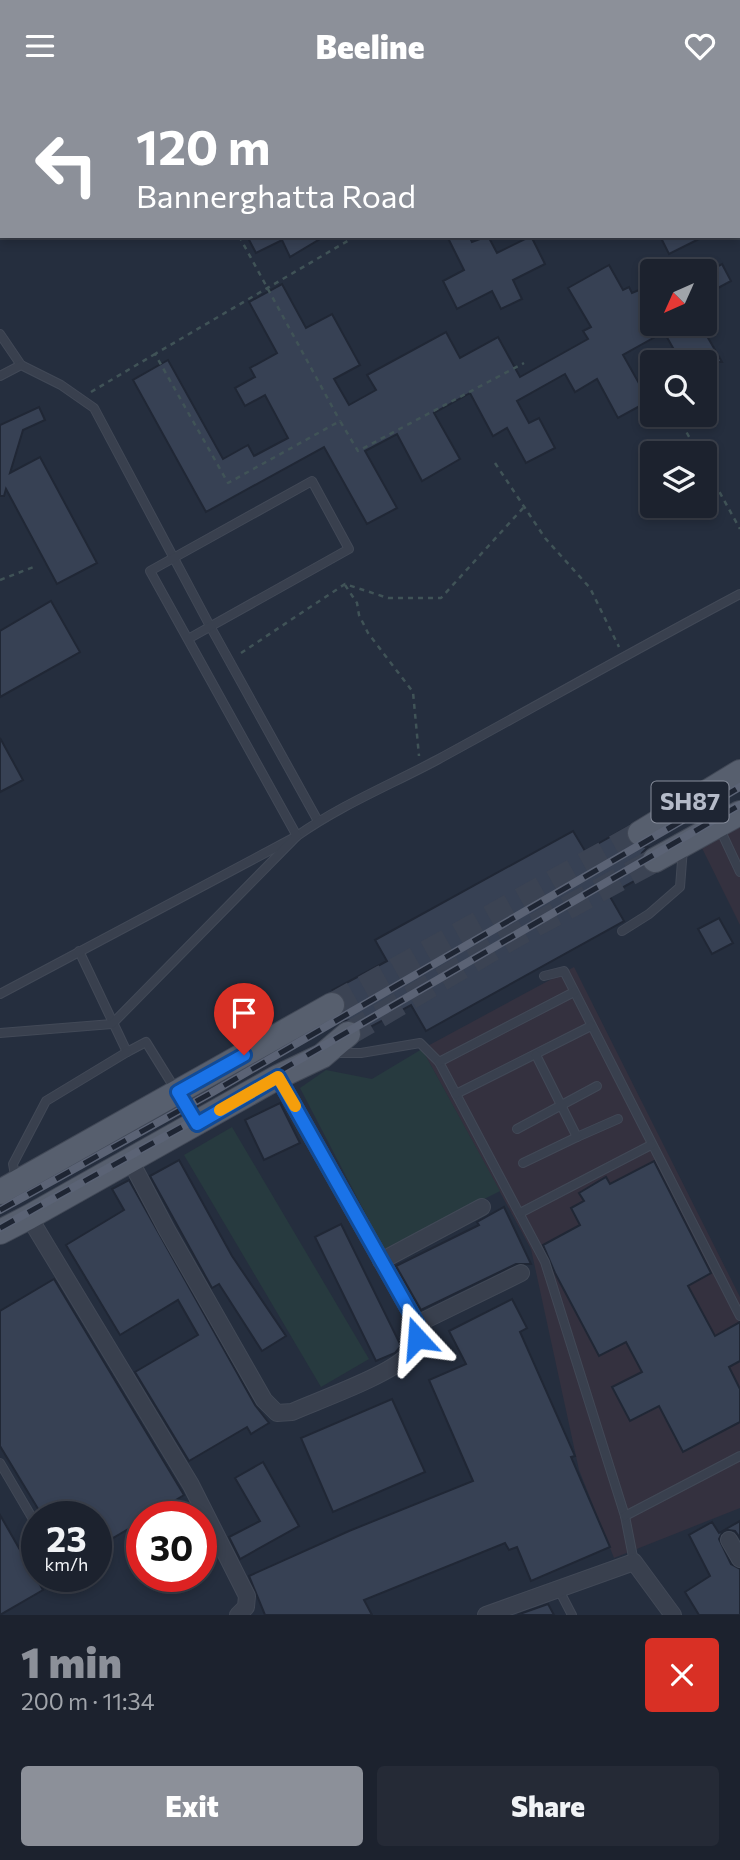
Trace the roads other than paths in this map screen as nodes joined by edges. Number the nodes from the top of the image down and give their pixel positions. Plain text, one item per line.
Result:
1 (0, 334) edge
2 (21, 365) junction
3 (0, 376) edge
4 (174, 558) junction
5 (740, 594) edge
6 (210, 627) junction
7 (188, 639) junction
8 (740, 772) edge
9 (740, 813) edge
10 (318, 821) junction
11 (718, 825) junction
12 (640, 833) tunnel mouth
13 (297, 836) junction
14 (683, 845) junction
15 (655, 860) tunnel mouth
16 (740, 871) edge
17 (622, 931) dead end
18 (79, 951) junction
19 (544, 976) dead end
20 (574, 992) junction
21 (0, 994) edge
22 (332, 1005) tunnel mouth
23 (112, 1024) junction
24 (591, 1026) junction
25 (0, 1033) edge
26 (348, 1034) tunnel mouth
27 (127, 1052) junction
28 (536, 1055) junction
29 (322, 1056) junction
30 (439, 1062) junction
31 (278, 1077) junction
32 (597, 1086) dead end
33 (178, 1092) junction
34 (456, 1094) junction
35 (561, 1104) junction
36 (618, 1119) dead end
37 (197, 1124) junction
38 (517, 1129) dead end
39 (577, 1137) junction
40 (651, 1145) junction
41 (130, 1160) junction
42 (523, 1163) dead end
43 (8, 1188) edge
44 (482, 1206) dead end
45 (520, 1213) junction
46 (29, 1217) junction
47 (0, 1232) edge
48 (381, 1261) junction
49 (521, 1273) dead end
50 (740, 1316) edge
51 (417, 1324) junction
52 (740, 1456) edge
53 (0, 1463) edge
54 (22, 1501) edge
55 (625, 1516) junction
56 (729, 1540) dead end
57 (740, 1559) edge
58 (634, 1562) junction
59 (558, 1588) junction
60 (238, 1615) edge
61 (486, 1615) edge
62 (572, 1615) edge
63 (673, 1615) edge

1 - 2 lane
2 - 3 lane
2 - 4 lane
4 - 6 lane
4 - 6 lane
4 - 7 lane
5 - 10 lane
6 - 7 lane
6 - 10 lane
7 - 13 lane
8 - 12 main road, SH87
9 - 11 main road, SH87
10 - 13 lane
11 - 14 main road, SH87
11 - 16 lane
13 - 18 lane
13 - 23 lane
14 - 15 main road, SH87
14 - 17 lane
18 - 21 lane
18 - 23 lane
19 - 20 lane
20 - 24 lane
20 - 30 lane
22 - 33 main road
23 - 25 lane
23 - 27 lane
24 - 28 lane
24 - 40 lane
26 - 29 main road
27 - 33 lane
27 - 43 lane
28 - 34 lane
28 - 35 lane
29 - 30 lane
29 - 31 main road
30 - 34 lane
31 - 37 main road
31 - 48 street
32 - 35 lane
33 - 37 lane
33 - 43 main road
34 - 45 lane
35 - 38 lane
35 - 39 lane
36 - 39 lane
37 - 41 main road
39 - 42 lane
40 - 45 lane
40 - 50 lane
41 - 46 main road
41 - 51 street
44 - 48 street
45 - 55 lane
46 - 47 main road
46 - 60 street
48 - 51 street
49 - 51 street
52 - 55 lane
53 - 54 lane
55 - 58 lane
56 - 57 street
58 - 59 street
58 - 63 street
59 - 61 street
59 - 62 lane

